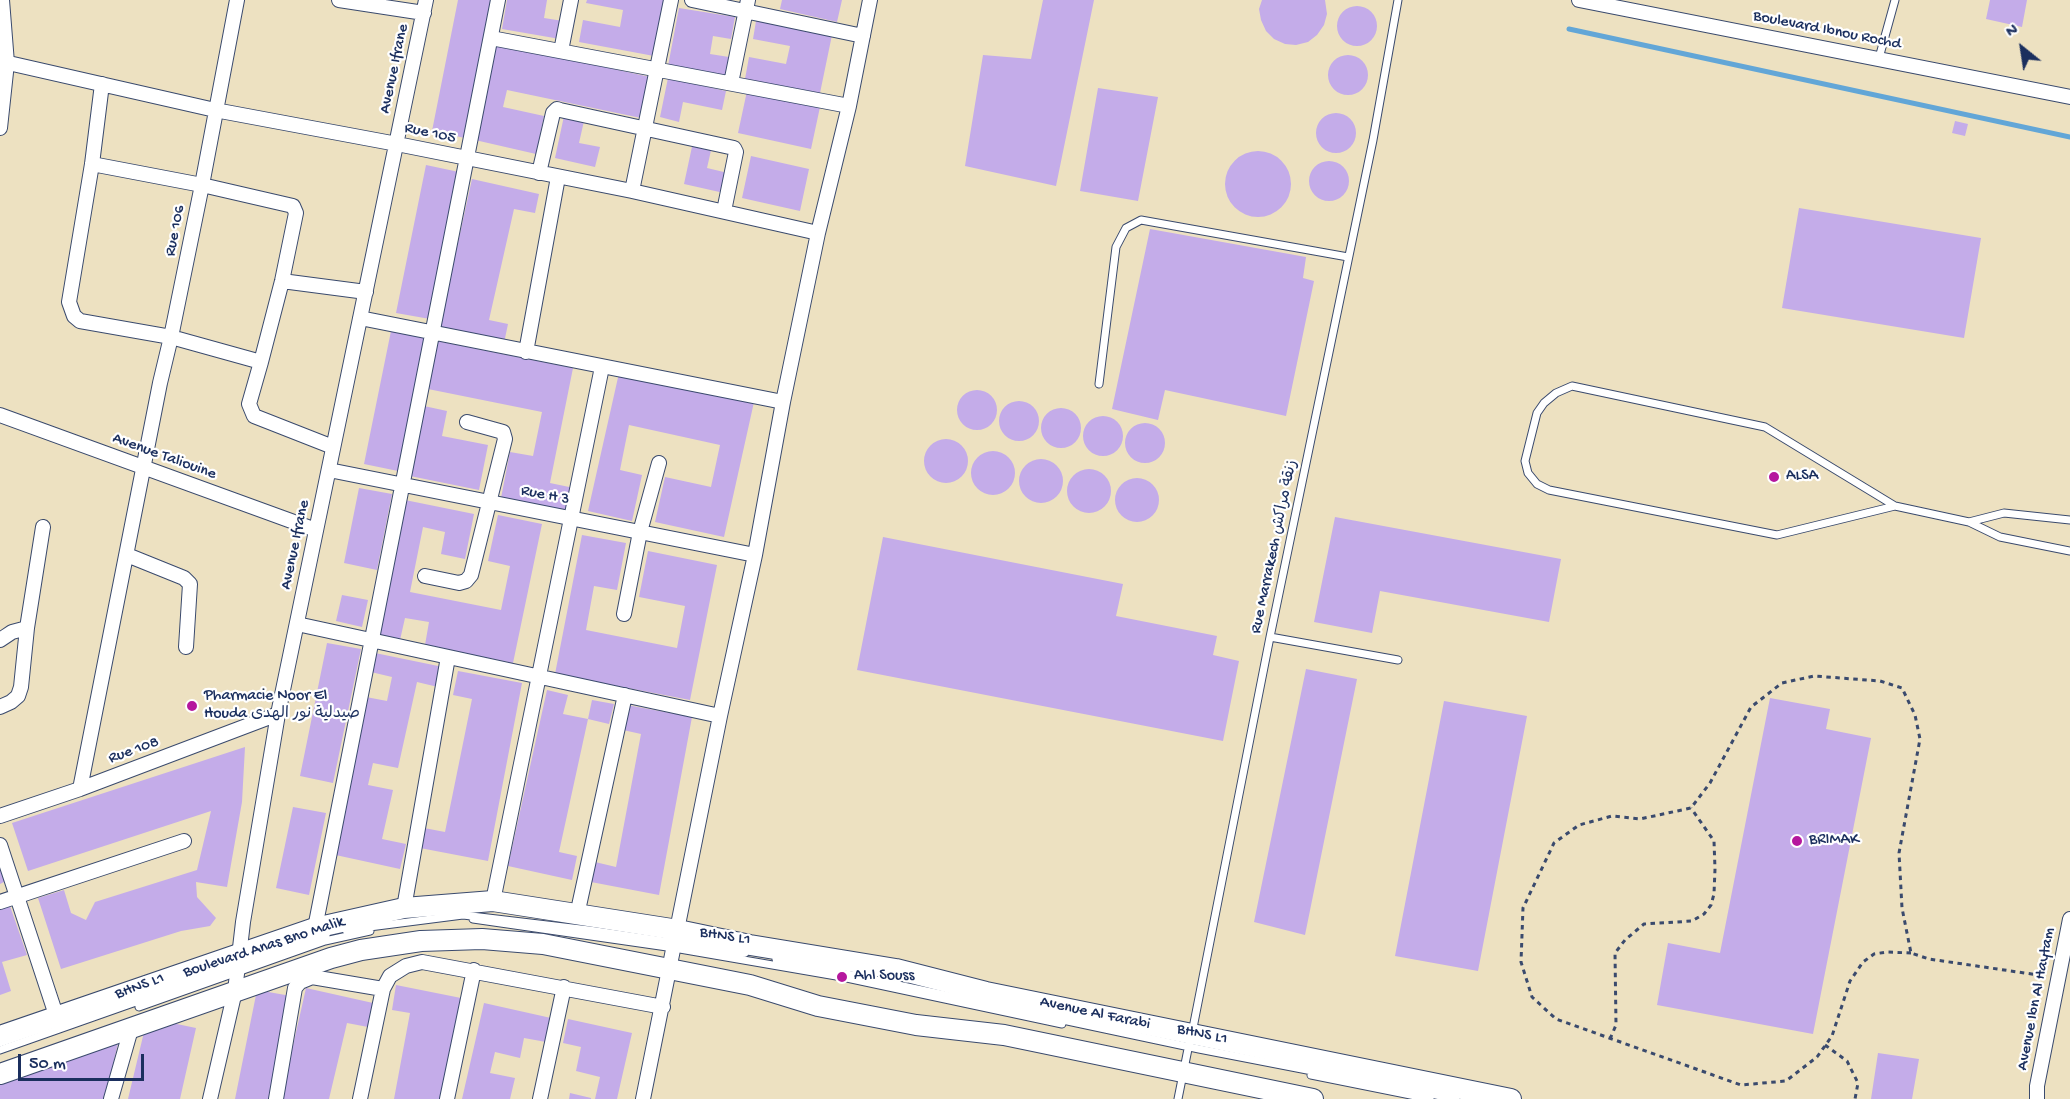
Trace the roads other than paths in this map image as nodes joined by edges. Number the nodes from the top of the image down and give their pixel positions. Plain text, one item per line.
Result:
1 (2, 0) edge
2 (237, 0) edge
3 (339, 0) edge
4 (498, 0) edge
5 (571, 0) edge
6 (671, 0) edge
7 (692, 0) edge
8 (870, 0) edge
9 (1398, 0) edge
10 (1579, 0) edge
11 (1895, 0) edge
12 (747, 6) edge
13 (425, 7) edge
14 (863, 36) junction
15 (491, 38) junction
16 (561, 51) junction
17 (1879, 58) junction
18 (3, 62) edge
19 (657, 69) junction
20 (731, 83) junction
21 (102, 84) junction
22 (2070, 97) edge
23 (849, 106) junction
24 (215, 110) junction
25 (0, 128) edge
26 (645, 128) junction
27 (396, 144) junction
28 (467, 159) junction
29 (92, 164) junction
30 (539, 173) junction
31 (558, 177) junction
32 (202, 185) junction
33 (632, 192) junction
34 (724, 211) junction
35 (818, 233) junction
36 (1348, 257) junction
37 (282, 281) junction
38 (366, 292) junction
39 (360, 318) junction
40 (433, 333) junction
41 (171, 337) junction
42 (526, 352) junction
43 (261, 362) junction
44 (602, 367) junction
45 (1099, 384) dead end
46 (783, 402) junction
47 (0, 415) edge
48 (467, 422) dead end
49 (333, 447) junction
50 (659, 463) dead end
51 (144, 468) junction
52 (329, 470) junction
53 (403, 485) junction
54 (489, 502) junction
55 (1895, 506) junction
56 (571, 518) junction
57 (2070, 520) edge
58 (1970, 522) junction
59 (43, 527) dead end
60 (316, 530) junction
61 (640, 532) junction
62 (2070, 551) edge
63 (127, 555) junction
64 (755, 555) junction
65 (424, 576) dead end
66 (624, 614) dead end
67 (297, 624) junction
68 (27, 628) junction
69 (1270, 637) junction
70 (0, 640) edge
71 (372, 640) junction
72 (186, 647) dead end
73 (448, 657) junction
74 (1398, 660) dead end
75 (539, 676) junction
76 (625, 695) junction
77 (0, 707) edge
78 (278, 714) junction
79 (720, 716) junction
80 (80, 789) junction
81 (0, 816) edge
82 (184, 841) dead end
83 (0, 845) edge
84 (17, 896) junction
85 (493, 901) junction
86 (0, 902) edge
87 (404, 908) junction
88 (577, 915) junction
89 (2070, 919) edge
90 (315, 928) junction
91 (676, 940) junction
92 (669, 969) junction
93 (474, 970) junction
94 (238, 971) junction
95 (564, 987) junction
96 (383, 989) junction
97 (663, 1006) junction
98 (57, 1018) junction
99 (131, 1029) junction
100 (0, 1036) edge
101 (1190, 1044) junction
102 (0, 1052) edge
103 (1184, 1072) junction
104 (0, 1074) edge
105 (2034, 1095) edge
106 (111, 1099) edge
107 (210, 1099) edge
108 (276, 1099) edge
109 (360, 1099) edge
110 (447, 1099) edge
111 (540, 1099) edge
112 (643, 1099) edge
113 (1178, 1099) edge
114 (1313, 1099) edge
115 (1430, 1099) edge
116 (1456, 1099) edge
117 (1511, 1099) edge

1 - 18 street
2 - 24 street, Rue 106
3 - 13 street
4 - 15 street
5 - 16 street
6 - 19 street
7 - 12 street
8 - 14 street
9 - 36 lane, Rue Marrakech زنقة مراكش
10 - 17 street, Boulevard Ibnou Rochd
11 - 17 lane
12 - 14 street
12 - 20 street
13 - 27 street, Avenue Ifrane
14 - 23 street
15 - 16 street
15 - 28 street
16 - 19 street
17 - 22 street, Boulevard Ibnou Rochd
18 - 21 street, Rue 105
18 - 25 street
19 - 20 street
19 - 26 street
20 - 23 street
21 - 24 street, Rue 105
21 - 29 street
23 - 35 street
24 - 27 street, Rue 105
24 - 32 street, Rue 106
26 - 30 street
26 - 33 street
26 - 34 street
27 - 28 street, Rue 105
27 - 38 street, Avenue Ifrane
28 - 30 street, Rue 105
28 - 40 street
29 - 32 street
29 - 41 street
30 - 31 street, Rue 105
31 - 33 street, Rue 105
31 - 42 street
32 - 37 street
32 - 41 street, Rue 106
33 - 34 street, Rue 105
34 - 35 street, Rue 105
35 - 46 street
36 - 45 lane
36 - 69 lane, Rue Marrakech زنقة مراكش
37 - 38 street
37 - 43 street
38 - 39 street, Avenue Ifrane
39 - 40 street
39 - 49 street, Avenue Ifrane
40 - 42 street
40 - 53 street
41 - 43 street
41 - 51 street, Rue 106
42 - 44 street
43 - 49 street
44 - 46 street
44 - 56 street
46 - 64 street
47 - 51 street, Avenue Taliouine
48 - 54 street
49 - 52 street, Avenue Ifrane
50 - 61 street
51 - 60 street, Avenue Taliouine
51 - 63 street, Rue 106
52 - 53 street, Rue H 3
52 - 60 street, Avenue Ifrane
53 - 54 street, Rue H 3
53 - 71 street
54 - 56 street, Rue H 3
54 - 65 street
55 - 55 lane
55 - 58 lane
56 - 61 street, Rue H 3
56 - 75 street
57 - 58 lane
58 - 62 lane
59 - 68 street
60 - 67 street, Avenue Ifrane
61 - 64 street, Rue H 3
61 - 66 street
63 - 72 street
63 - 80 street, Rue 106
64 - 79 street
67 - 71 street
67 - 78 street, Avenue Ifrane
68 - 70 street
68 - 77 street
69 - 74 lane
69 - 101 lane, Rue Marrakech زنقة مراكش
71 - 73 street
71 - 90 street
73 - 75 street
73 - 87 street
75 - 76 street
75 - 85 street
76 - 79 street
76 - 88 street
78 - 80 street, Rue 108
78 - 94 street, Avenue Ifrane
79 - 91 street
80 - 81 street, Rue 108
82 - 84 street
83 - 84 street
84 - 86 street
84 - 98 street
85 - 87 street, Boulevard Anas Bno Malik
85 - 88 street, Boulevard Anas Bno Malik
87 - 90 street, Boulevard Anas Bno Malik
88 - 91 street, Boulevard Anas Bno Malik
89 - 105 street, Avenue Ibn Al Haytam
90 - 94 street, Boulevard Anas Bno Malik
91 - 92 street
91 - 94 lane, BHNS L1
91 - 101 street, Avenue Al Farabi
92 - 94 street, Boulevard Anas Bno Malik
92 - 97 street
92 - 103 street
93 - 95 street
93 - 96 street
93 - 110 street
94 - 98 street, Boulevard Anas Bno Malik
94 - 99 street, Boulevard Anas Bno Malik
94 - 102 lane, BHNS L1
94 - 107 street, Avenue Ifrane
95 - 97 street
95 - 111 street
96 - 108 street
96 - 109 street
97 - 112 street
98 - 100 street, Boulevard Anas Bno Malik
99 - 104 street, Boulevard Anas Bno Malik
99 - 106 street
101 - 103 lane, Rue Marrakech زنقة مراكش
101 - 115 lane, BHNS L1
101 - 116 lane, BHNS L1
101 - 117 street, Avenue Al Farabi
103 - 113 lane, Rue Marrakech زنقة مراكش
103 - 114 street

